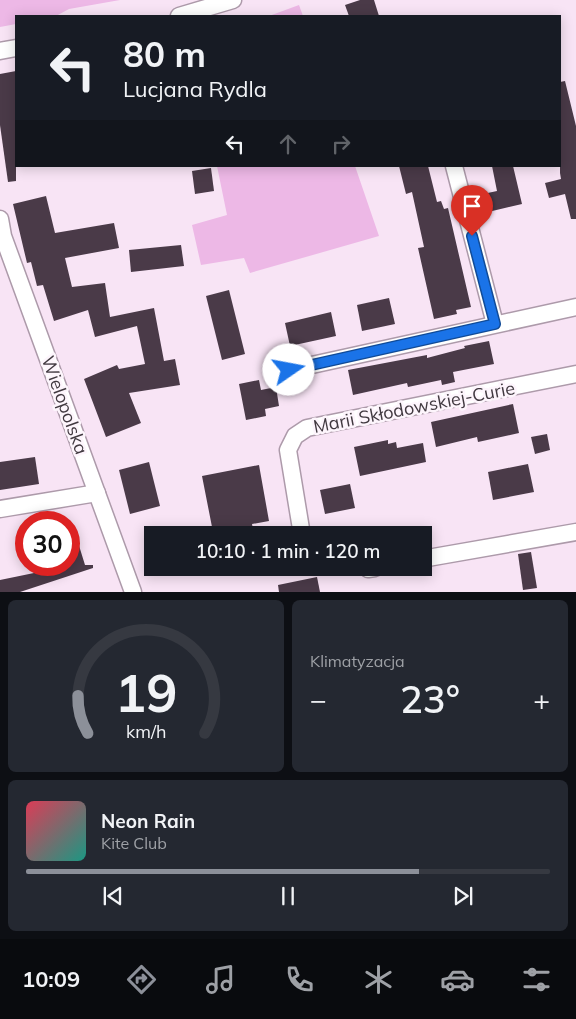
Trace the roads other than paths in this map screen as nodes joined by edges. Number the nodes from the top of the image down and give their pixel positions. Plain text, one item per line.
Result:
1 (233, 0) edge
2 (189, 15) edge
3 (15, 48) edge
4 (0, 51) edge
5 (454, 167) edge
6 (0, 219) edge
7 (576, 307) edge
8 (495, 324) junction
9 (289, 370) dead end
10 (576, 374) edge
11 (97, 493) junction
12 (0, 509) edge
13 (301, 526) edge
14 (576, 532) edge
15 (432, 557) edge
16 (133, 592) edge

1 - 2 street
3 - 4 street
5 - 8 street
6 - 11 street, Wielopolska
7 - 8 street
8 - 9 street
10 - 13 street, Marii Skłodowskiej-Curie
11 - 12 street
11 - 16 street, Wielopolska
14 - 15 street

